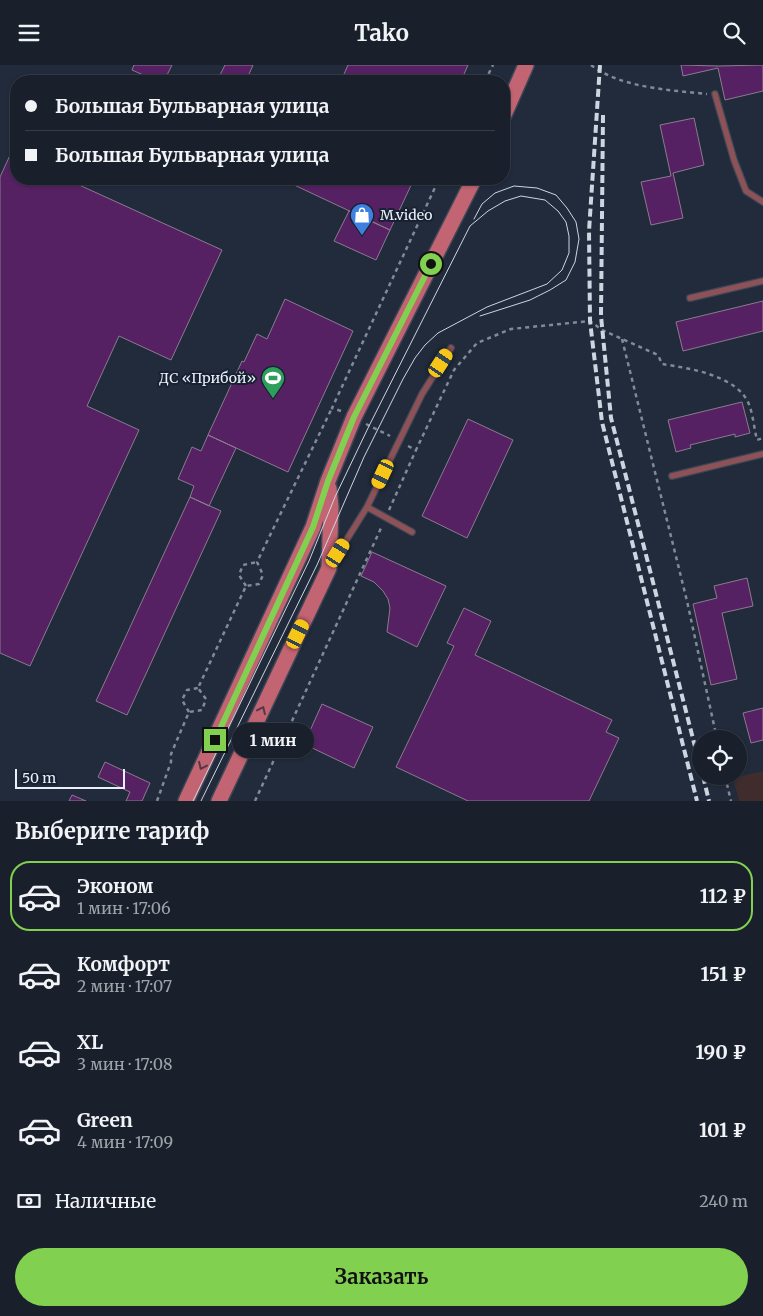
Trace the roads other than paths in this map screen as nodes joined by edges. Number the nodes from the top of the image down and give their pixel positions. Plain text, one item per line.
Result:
1 (526, 65) edge
2 (716, 94) road end
3 (510, 101) edge
4 (471, 185) edge
5 (763, 202) edge
6 (763, 281) edge
7 (690, 298) dead end
8 (451, 348) dead end
9 (763, 454) edge
10 (672, 476) dead end
11 (328, 481) junction
12 (367, 507) junction
13 (412, 532) dead end
14 (329, 568) junction
15 (186, 801) edge
16 (219, 801) edge

1 - 3 main road
2 - 5 lane
4 - 11 main road
6 - 7 lane
8 - 12 lane
9 - 10 lane
11 - 14 main road
11 -> 15 main road
12 - 13 lane
12 - 14 lane
16 -> 14 main road

